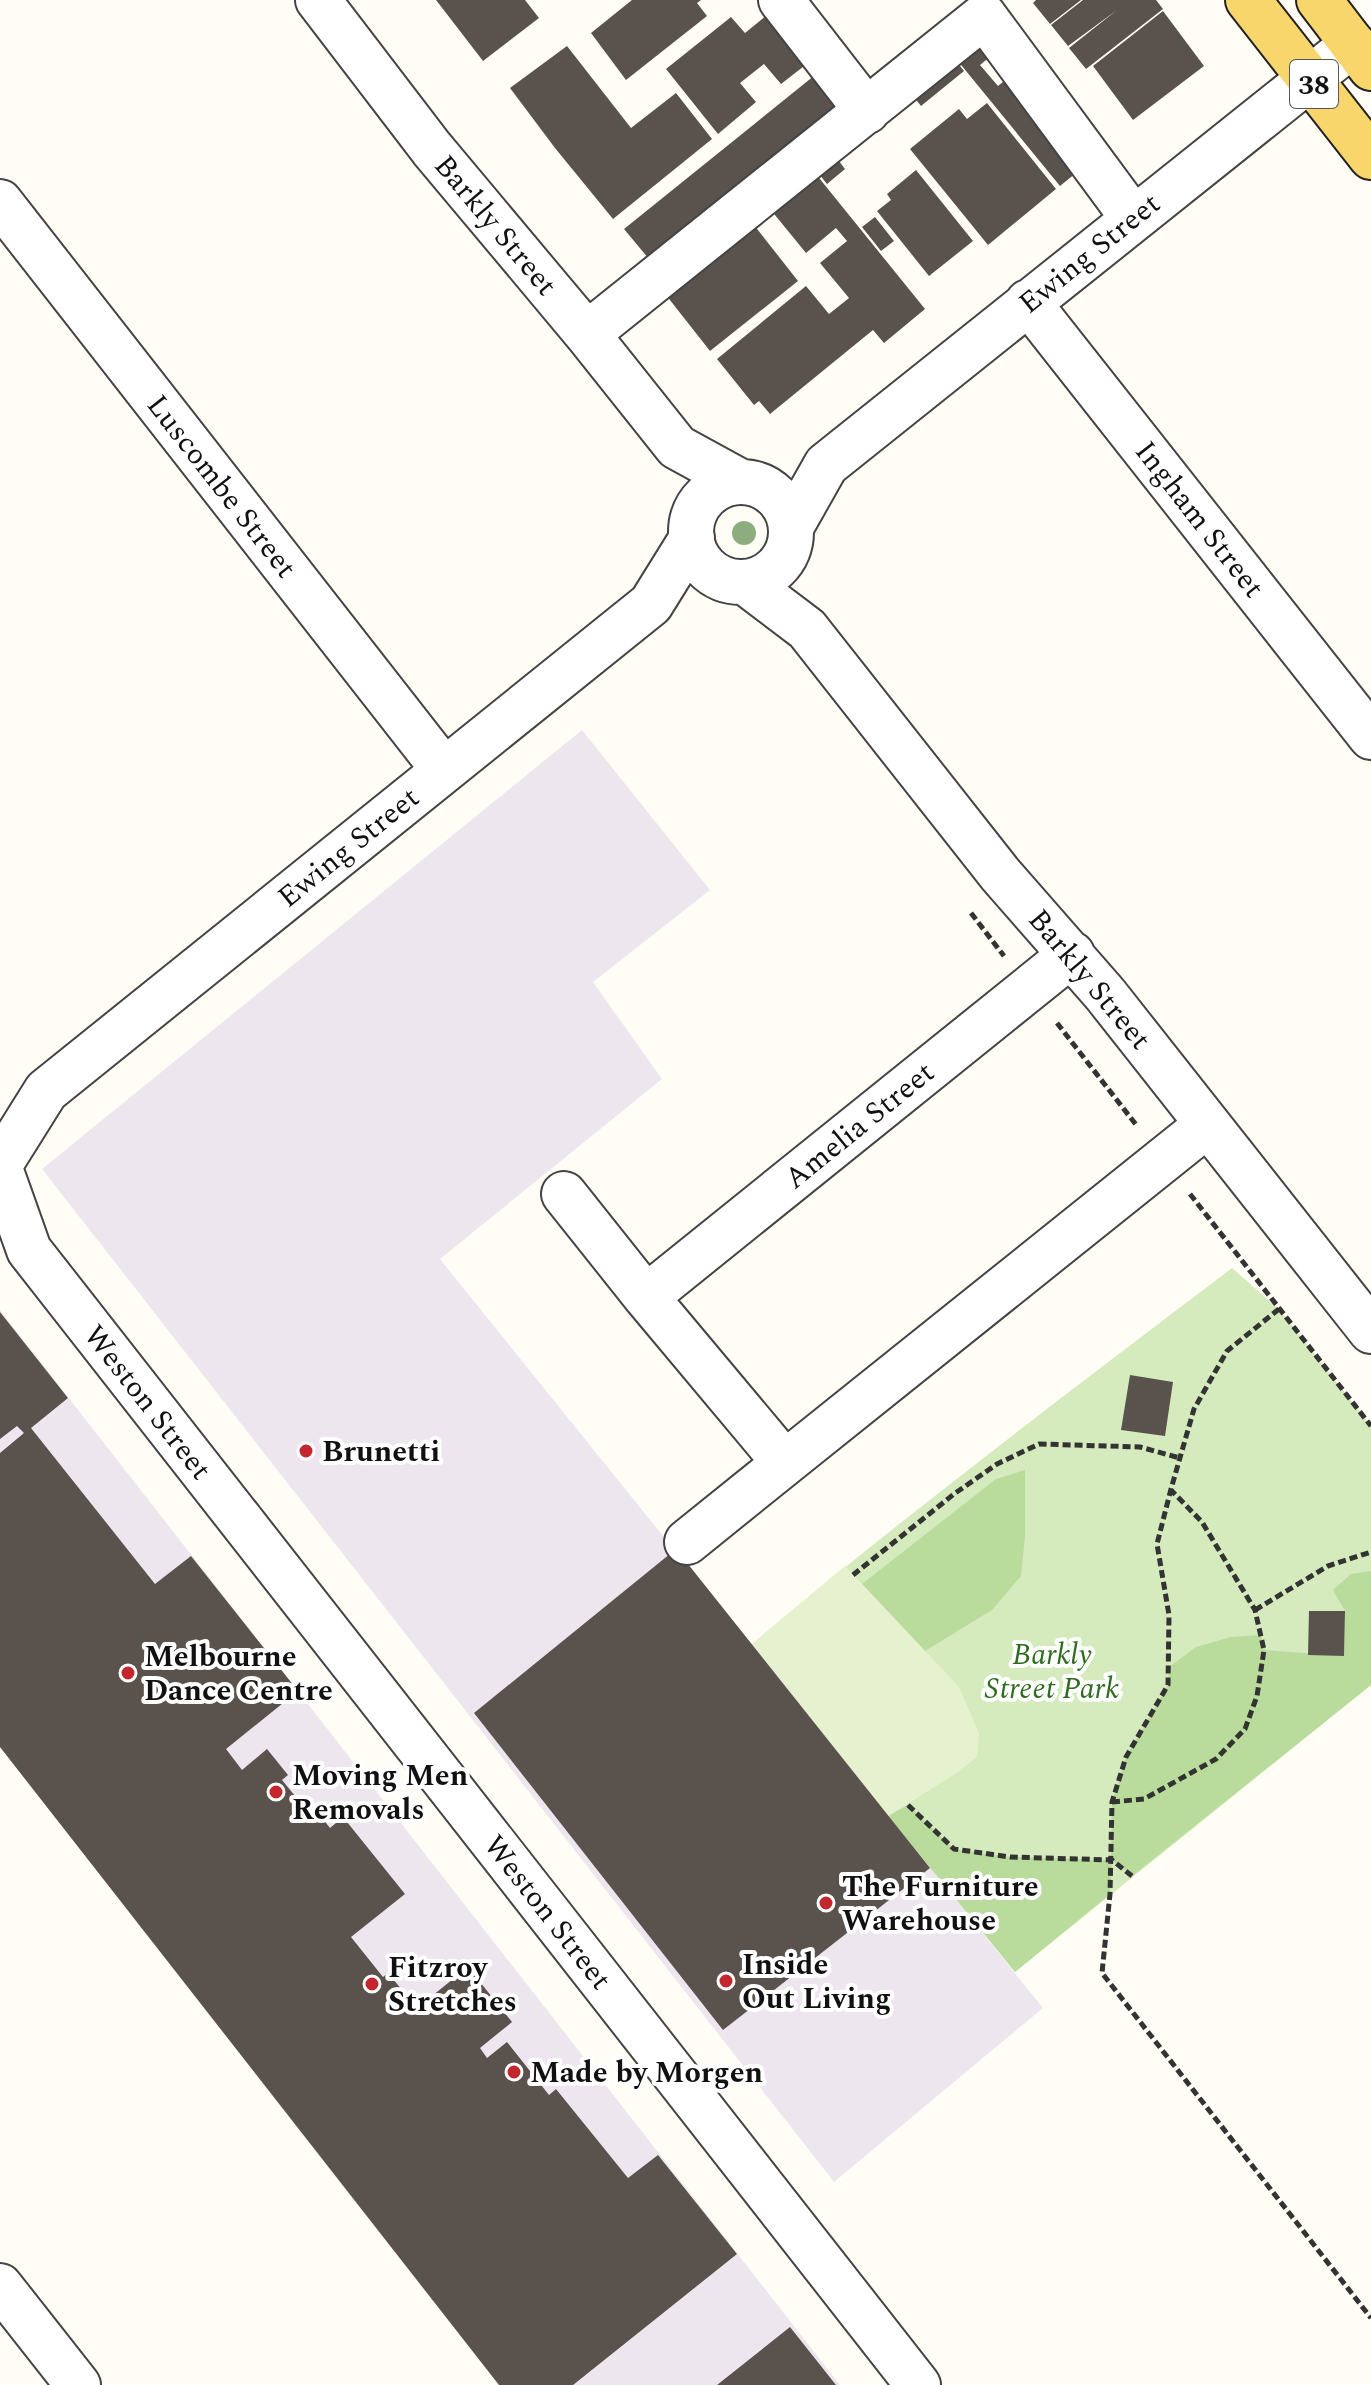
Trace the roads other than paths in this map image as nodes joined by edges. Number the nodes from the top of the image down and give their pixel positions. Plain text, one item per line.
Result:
1 (318, 0) edge
2 (781, 0) edge
3 (1248, 0) edge
4 (1319, 0) edge
5 (1362, 56) edge
6 (1310, 79) junction
7 (867, 111) junction
8 (1371, 157) edge
9 (0, 202) edge
10 (1133, 218) junction
11 (1028, 302) junction
12 (587, 334) junction
13 (677, 447) junction
14 (826, 465) junction
15 (749, 483) junction
16 (693, 527) junction
17 (790, 537) junction
18 (736, 581) junction
19 (651, 604) junction
20 (807, 629) junction
21 (1371, 737) edge
22 (444, 770) junction
23 (1072, 954) junction
24 (46, 1091) junction
25 (0, 1105) edge
26 (1207, 1125) junction
27 (2, 1162) edge
28 (564, 1194) dead end
29 (15, 1241) edge
30 (646, 1297) junction
31 (1371, 1331) edge
32 (785, 1463) junction
33 (687, 1542) dead end
34 (7, 2309) edge
35 (78, 2385) edge
36 (918, 2385) edge

1 - 12 street, Barkly Street
2 - 7 street
3 - 6 main road, 38
4 - 5 main road, 38
5 - 6 street, Ewing Street
6 - 8 main road, 38
6 - 10 street, Ewing Street
7 - 10 street
7 - 12 street
9 - 22 street, Luscombe Street
10 - 11 street, Ewing Street
11 - 14 street, Ewing Street
11 - 21 street, Ingham Street
12 - 13 street, Barkly Street
13 - 15 street, Barkly Street
13 - 16 street, Barkly Street
14 - 15 street, Ewing Street
14 - 17 street, Ewing Street
15 - 16 street
15 - 17 street
16 - 18 street
16 - 19 street, Ewing Street
17 - 18 street
17 - 20 street, Barkly Street
18 - 19 street, Ewing Street
18 - 20 street, Barkly Street
19 - 22 street, Ewing Street
20 - 23 street, Barkly Street
22 - 24 street, Ewing Street
23 - 26 street, Barkly Street
23 - 30 street, Amelia Street
24 - 25 street, Ewing Street
24 - 27 street, Ewing Street
26 - 31 street, Barkly Street
26 - 32 street
27 - 29 street, Weston Street
28 - 30 street
29 - 36 street, Weston Street
30 - 32 street
32 - 33 street
34 - 35 street

